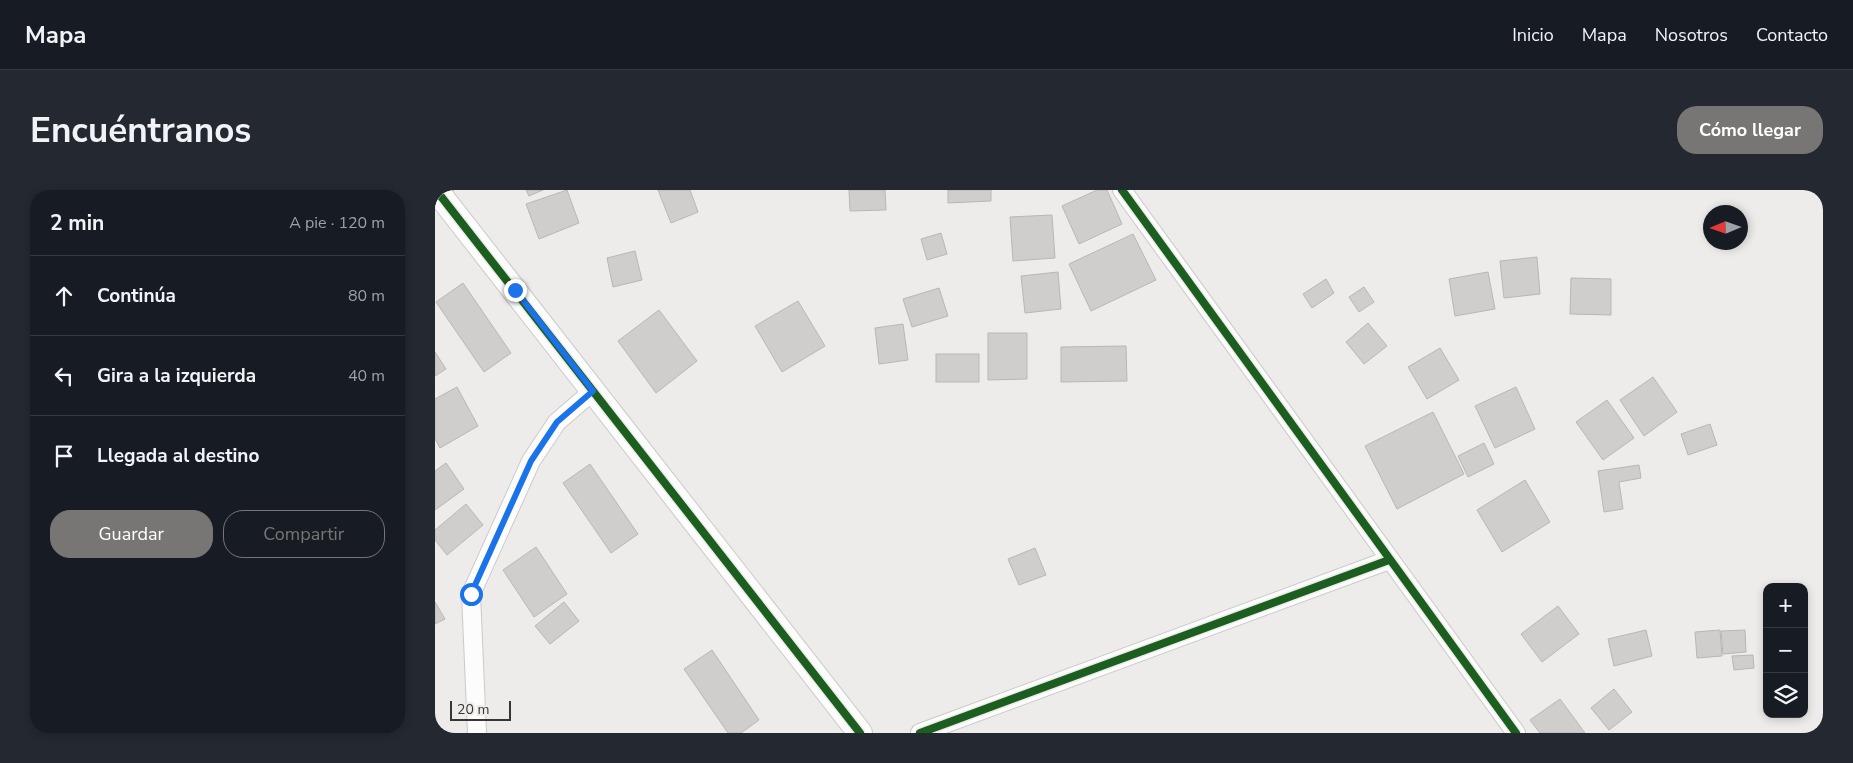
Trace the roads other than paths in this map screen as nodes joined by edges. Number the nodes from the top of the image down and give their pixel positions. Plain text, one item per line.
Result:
1 (1122, 190) edge
2 (439, 193) edge
3 (593, 391) junction
4 (1389, 560) junction
5 (477, 733) edge
6 (860, 733) edge
7 (920, 733) edge
8 (1515, 733) edge

1 - 4 street
2 - 3 street
3 - 5 street
3 - 6 street
4 - 7 street
4 - 8 street

